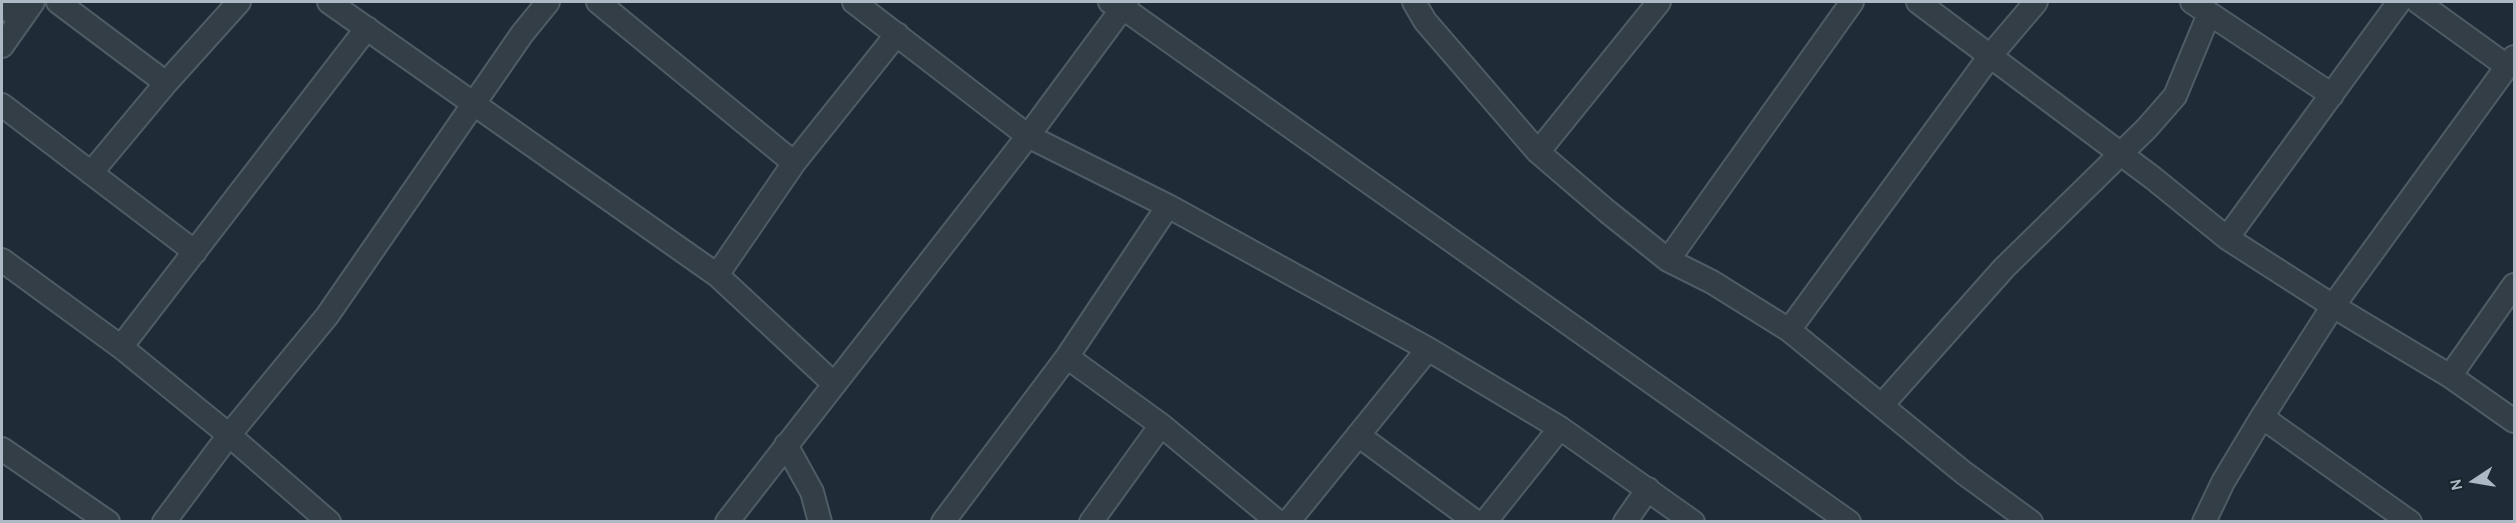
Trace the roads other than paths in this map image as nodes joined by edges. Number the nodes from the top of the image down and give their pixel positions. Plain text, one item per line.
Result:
1 (58, 2) edge
2 (239, 2) edge
3 (548, 2) edge
4 (598, 2) edge
5 (854, 2) edge
6 (1414, 2) edge
7 (1659, 2) edge
8 (1852, 2) edge
9 (1918, 2) edge
10 (2036, 2) edge
11 (2399, 2) edge
12 (2418, 2) edge
13 (338, 4) edge
14 (1120, 4) edge
15 (2, 5) edge
16 (2201, 8) edge
17 (27, 10) edge
18 (367, 28) junction
19 (897, 34) junction
20 (2, 46) edge
21 (1990, 56) junction
22 (2511, 62) edge
23 (165, 83) junction
24 (2332, 95) junction
25 (475, 103) junction
26 (2, 105) edge
27 (1028, 136) junction
28 (1538, 152) junction
29 (2119, 154) junction
30 (794, 163) junction
31 (91, 173) junction
32 (1168, 206) junction
33 (2227, 238) junction
34 (195, 252) junction
35 (1668, 260) junction
36 (2, 261) edge
37 (717, 275) junction
38 (2514, 285) edge
39 (2333, 306) junction
40 (1789, 330) junction
41 (121, 347) junction
42 (1428, 349) junction
43 (1067, 357) junction
44 (2450, 376) junction
45 (833, 383) junction
46 (1882, 405) junction
47 (2262, 417) junction
48 (2514, 421) edge
49 (1161, 425) junction
50 (1560, 428) junction
51 (229, 435) junction
52 (1358, 435) junction
53 (786, 445) junction
54 (5, 459) edge
55 (1648, 489) junction
56 (1092, 521) edge
57 (108, 522) edge
58 (164, 522) edge
59 (329, 522) edge
60 (727, 522) edge
61 (820, 522) edge
62 (943, 522) edge
63 (1278, 522) edge
64 (1288, 522) edge
65 (1476, 522) edge
66 (1485, 522) edge
67 (1625, 522) edge
68 (1693, 522) edge
69 (1849, 522) edge
70 (2031, 522) edge
71 (2204, 522) edge
72 (2410, 522) edge

1 - 23 street
2 - 23 street
3 - 25 street
4 - 30 street
5 - 19 street
6 - 28 street
7 - 28 street
8 - 35 street
9 - 21 street
10 - 21 street
11 - 24 street
12 - 22 street
13 - 18 street
14 - 27 street
14 - 69 street
15 - 17 street
16 - 24 street
16 - 29 street
17 - 20 street
18 - 25 street
18 - 34 street
19 - 27 street
19 - 30 street
21 - 29 street
21 - 40 street
22 - 39 street
23 - 31 street
24 - 33 street
25 - 37 street
25 - 51 street
26 - 31 street
27 - 32 street
27 - 45 street
28 - 35 street
29 - 33 street
29 - 46 street
30 - 37 street
31 - 34 street
32 - 42 street
32 - 43 street
33 - 39 street
34 - 41 street
35 - 40 street
36 - 41 street
37 - 45 street
38 - 44 street
39 - 44 street
39 - 47 street
40 - 46 street
41 - 51 street
42 - 50 street
42 - 52 street
43 - 49 street
43 - 62 street
44 - 48 street
45 - 53 street
46 - 70 street
47 - 71 street
47 - 72 street
49 - 56 street
49 - 63 street
50 - 55 street
50 - 66 street
51 - 58 street
51 - 59 street
52 - 64 street
52 - 65 street
53 - 60 street
53 - 61 street
54 - 57 street
55 - 67 street
55 - 68 street

